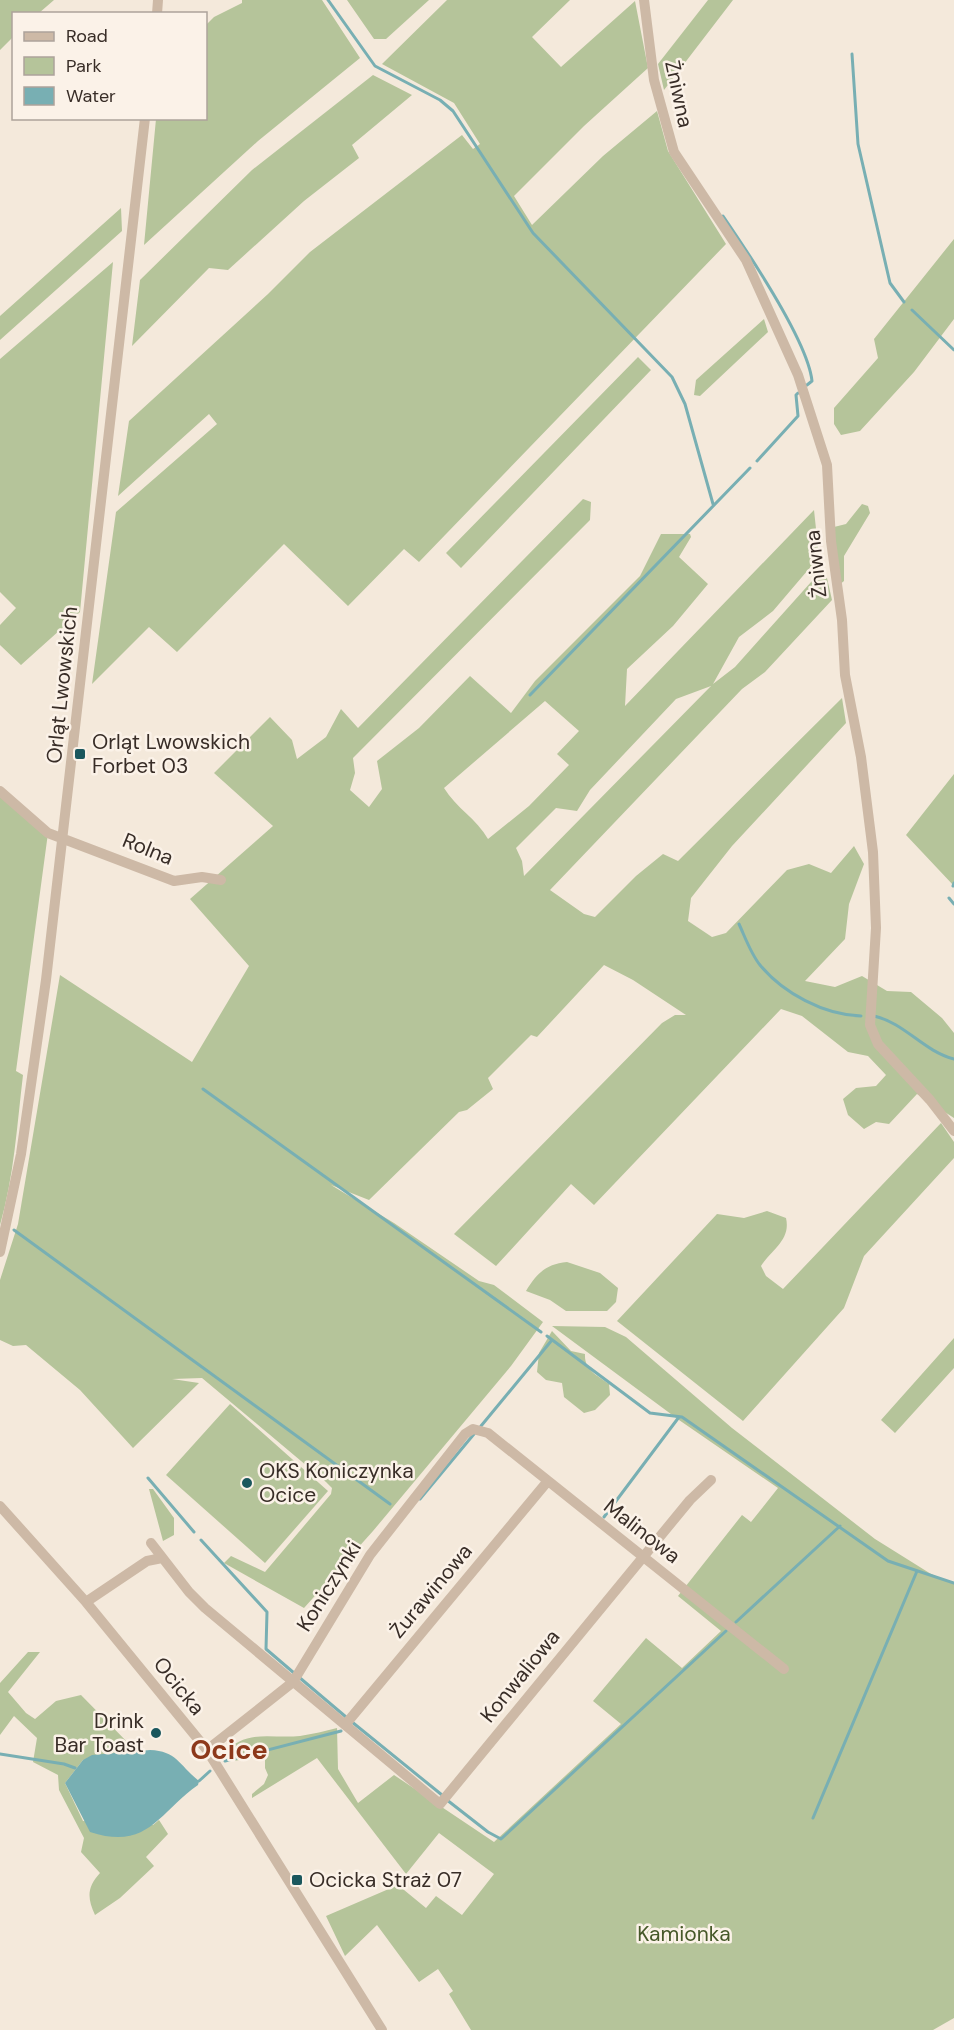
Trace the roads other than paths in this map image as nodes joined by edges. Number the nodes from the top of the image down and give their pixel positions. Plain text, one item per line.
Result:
1 (644, 0) edge
2 (145, 120) edge
3 (0, 791) edge
4 (64, 837) junction
5 (221, 880) dead end
6 (954, 1131) edge
7 (0, 1252) edge
8 (473, 1429) joint
9 (711, 1480) dead end
10 (547, 1482) junction
11 (0, 1506) edge
12 (151, 1543) dead end
13 (644, 1556) junction
14 (162, 1558) junction
15 (86, 1602) junction
16 (784, 1669) dead end
17 (293, 1683) junction
18 (345, 1725) junction
19 (207, 1750) junction
20 (382, 2030) edge

1 - 6 street, Żniwna
2 - 4 street, Orląt Lwowskich
3 - 4 street, Rolna
4 - 5 street, Rolna
4 - 7 street, Orląt Lwowskich
8 - 10 street, Malinowa
8 - 17 street, Koniczynki
9 - 13 street, Konwaliowa
10 - 13 street, Malinowa
10 - 18 street, Żurawinowa
11 - 15 street, Ocicka
12 - 14 street
13 - 16 street, Malinowa
13 - 18 street, Konwaliowa
14 - 15 street
14 - 17 street
15 - 19 street, Ocicka
17 - 18 street
17 - 19 street, Koniczynki
19 - 20 street, Ocicka

